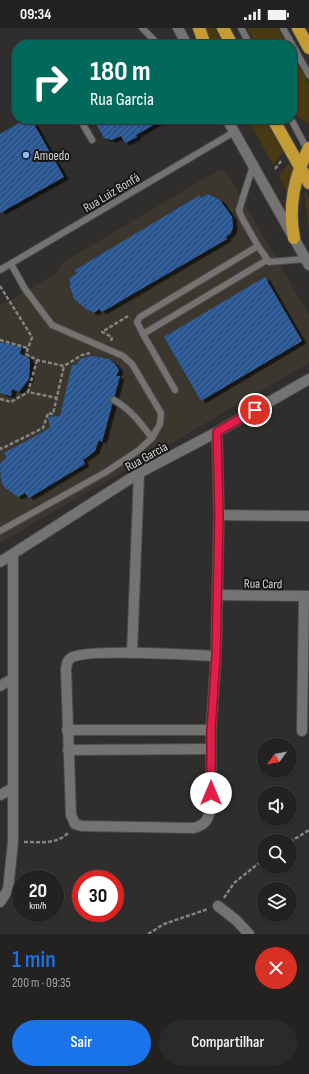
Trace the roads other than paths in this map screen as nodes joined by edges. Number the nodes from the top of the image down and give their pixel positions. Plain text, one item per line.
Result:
1 (142, 28) edge
2 (178, 28) edge
3 (199, 28) edge
4 (222, 28) edge
5 (241, 28) edge
6 (283, 28) edge
7 (298, 28) edge
8 (154, 40) edge
9 (184, 40) edge
10 (203, 40) edge
11 (229, 40) edge
12 (247, 40) edge
13 (290, 40) edge
14 (309, 48) edge
15 (297, 53) edge
16 (309, 75) edge
17 (83, 124) edge
18 (230, 124) edge
19 (276, 124) edge
20 (294, 124) edge
21 (234, 132) junction
22 (92, 140) dead end
23 (309, 150) edge
24 (253, 166) junction
25 (301, 169) junction
26 (309, 183) edge
27 (294, 238) junction
28 (258, 246) junction
29 (267, 260) junction
30 (308, 262) edge
31 (11, 264) junction
32 (0, 270) edge
33 (143, 334) junction
34 (309, 379) edge
35 (175, 390) dead end
36 (114, 400) dead end
37 (217, 432) junction
38 (152, 438) junction
39 (139, 474) junction
40 (219, 515) junction
41 (309, 516) edge
42 (0, 531) edge
43 (13, 554) junction
44 (0, 562) edge
45 (218, 595) junction
46 (307, 596) edge
47 (132, 653) junction
48 (216, 656) junction
49 (12, 679) junction
50 (306, 682) edge
51 (0, 686) edge
52 (67, 730) junction
53 (211, 730) junction
54 (302, 731) dead end
55 (211, 749) junction
56 (68, 750) junction
57 (13, 788) junction
58 (0, 795) edge
59 (2, 900) edge
60 (218, 906) dead end
61 (248, 934) edge

1 - 8 lane
2 - 9 street
3 - 10 highway
4 - 11 highway
5 - 12 lane
6 - 13 lane
7 - 14 highway
15 - 16 lane
17 - 22 lane
18 - 21 street
19 - 25 highway
20 - 23 lane
21 - 24 street
21 - 31 lane, Rua Luiz Bonfá
23 - 25 highway
24 - 27 street
24 - 28 lane
25 - 26 highway
25 - 27 highway
27 - 30 street
28 - 29 lane
28 - 33 lane
29 - 30 lane
29 - 33 lane
31 - 32 lane, Rua Luiz Bonfá
31 - 38 lane
33 - 35 lane
34 - 37 street, Rua Garcia
36 - 38 lane
37 - 39 street, Rua Garcia
37 - 40 street
38 - 42 lane
39 - 43 street, Rua Garcia
39 - 47 street
40 - 41 street
40 - 45 street
43 - 44 street, Rua Garcia
43 - 49 street
45 - 46 street, Rua Card
45 - 48 street
46 - 50 street
47 - 48 street
47 - 52 street
48 - 53 street
49 - 51 street
49 - 57 street
50 - 54 street
52 - 53 street
52 - 56 street
53 - 55 street
55 - 56 street
55 - 56 street
57 - 58 street
57 - 59 street
60 - 61 street

